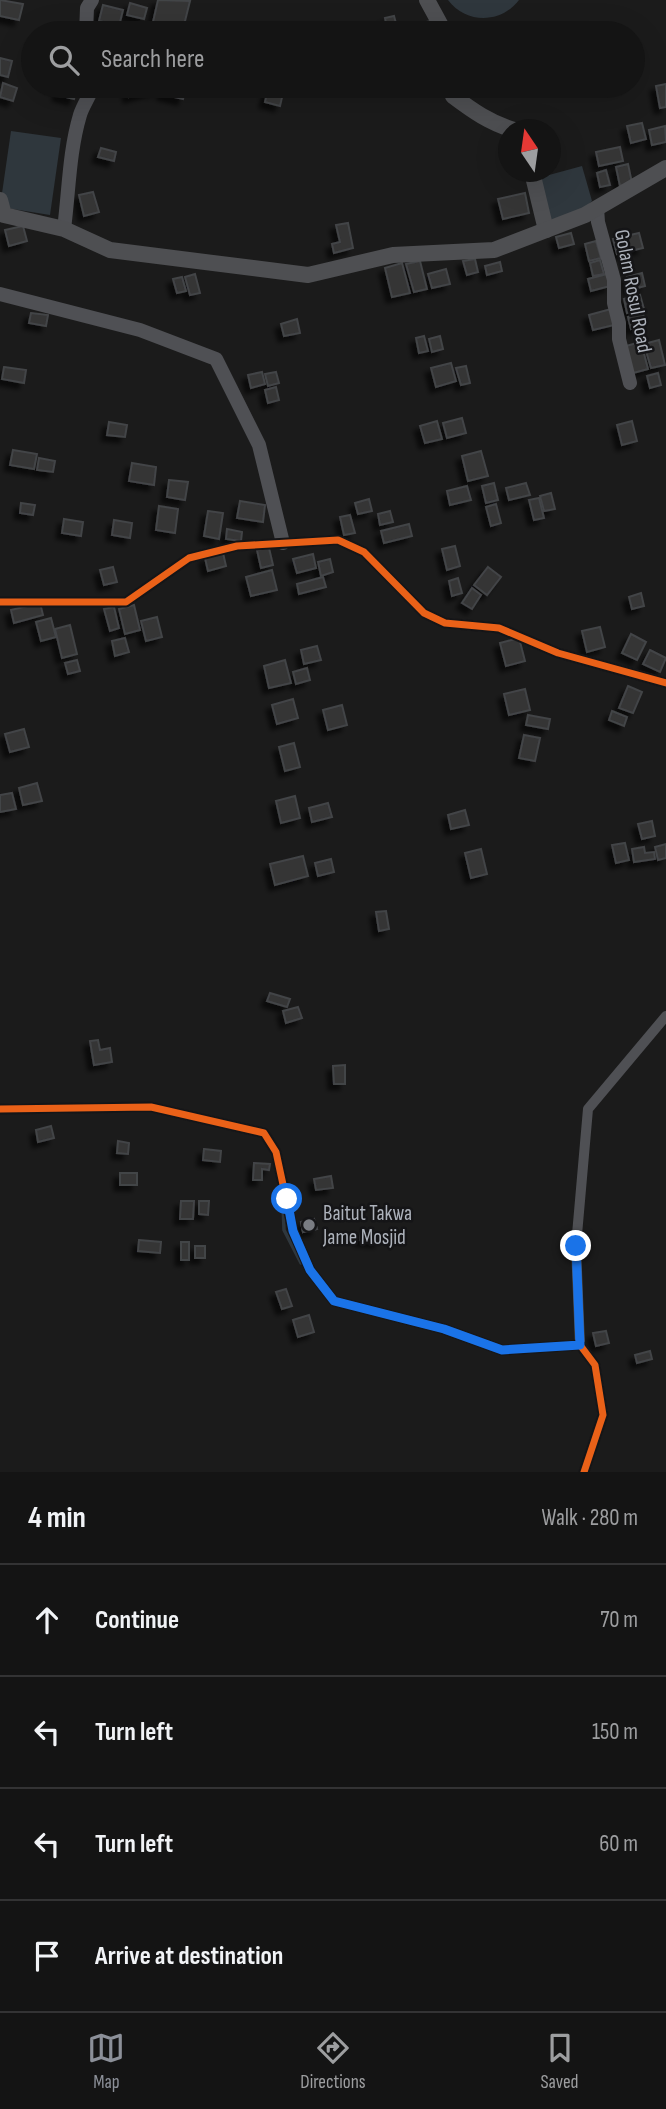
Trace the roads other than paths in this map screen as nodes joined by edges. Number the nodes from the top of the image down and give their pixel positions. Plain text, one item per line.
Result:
1 (92, 0) edge
2 (427, 0) edge
3 (86, 21) edge
4 (438, 21) edge
5 (89, 98) edge
6 (456, 98) edge
7 (498, 126) edge
8 (666, 168) edge
9 (534, 182) edge
10 (0, 200) edge
11 (597, 208) junction
12 (64, 229) junction
13 (546, 230) junction
14 (0, 294) edge
15 (630, 383) dead end
16 (283, 543) junction
17 (0, 602) edge
18 (666, 683) edge
19 (666, 1016) edge
20 (0, 1109) edge
21 (580, 1345) junction
22 (584, 1472) edge

1 - 3 street
2 - 4 main road
5 - 12 street
6 - 7 main road
8 - 11 main road
9 - 13 main road
10 - 12 main road
11 - 13 main road
11 - 15 street, Golam Rosul Road
12 - 13 main road
14 - 16 street
16 - 17 street
16 - 18 street
19 - 21 street
20 - 21 street
21 - 22 street

